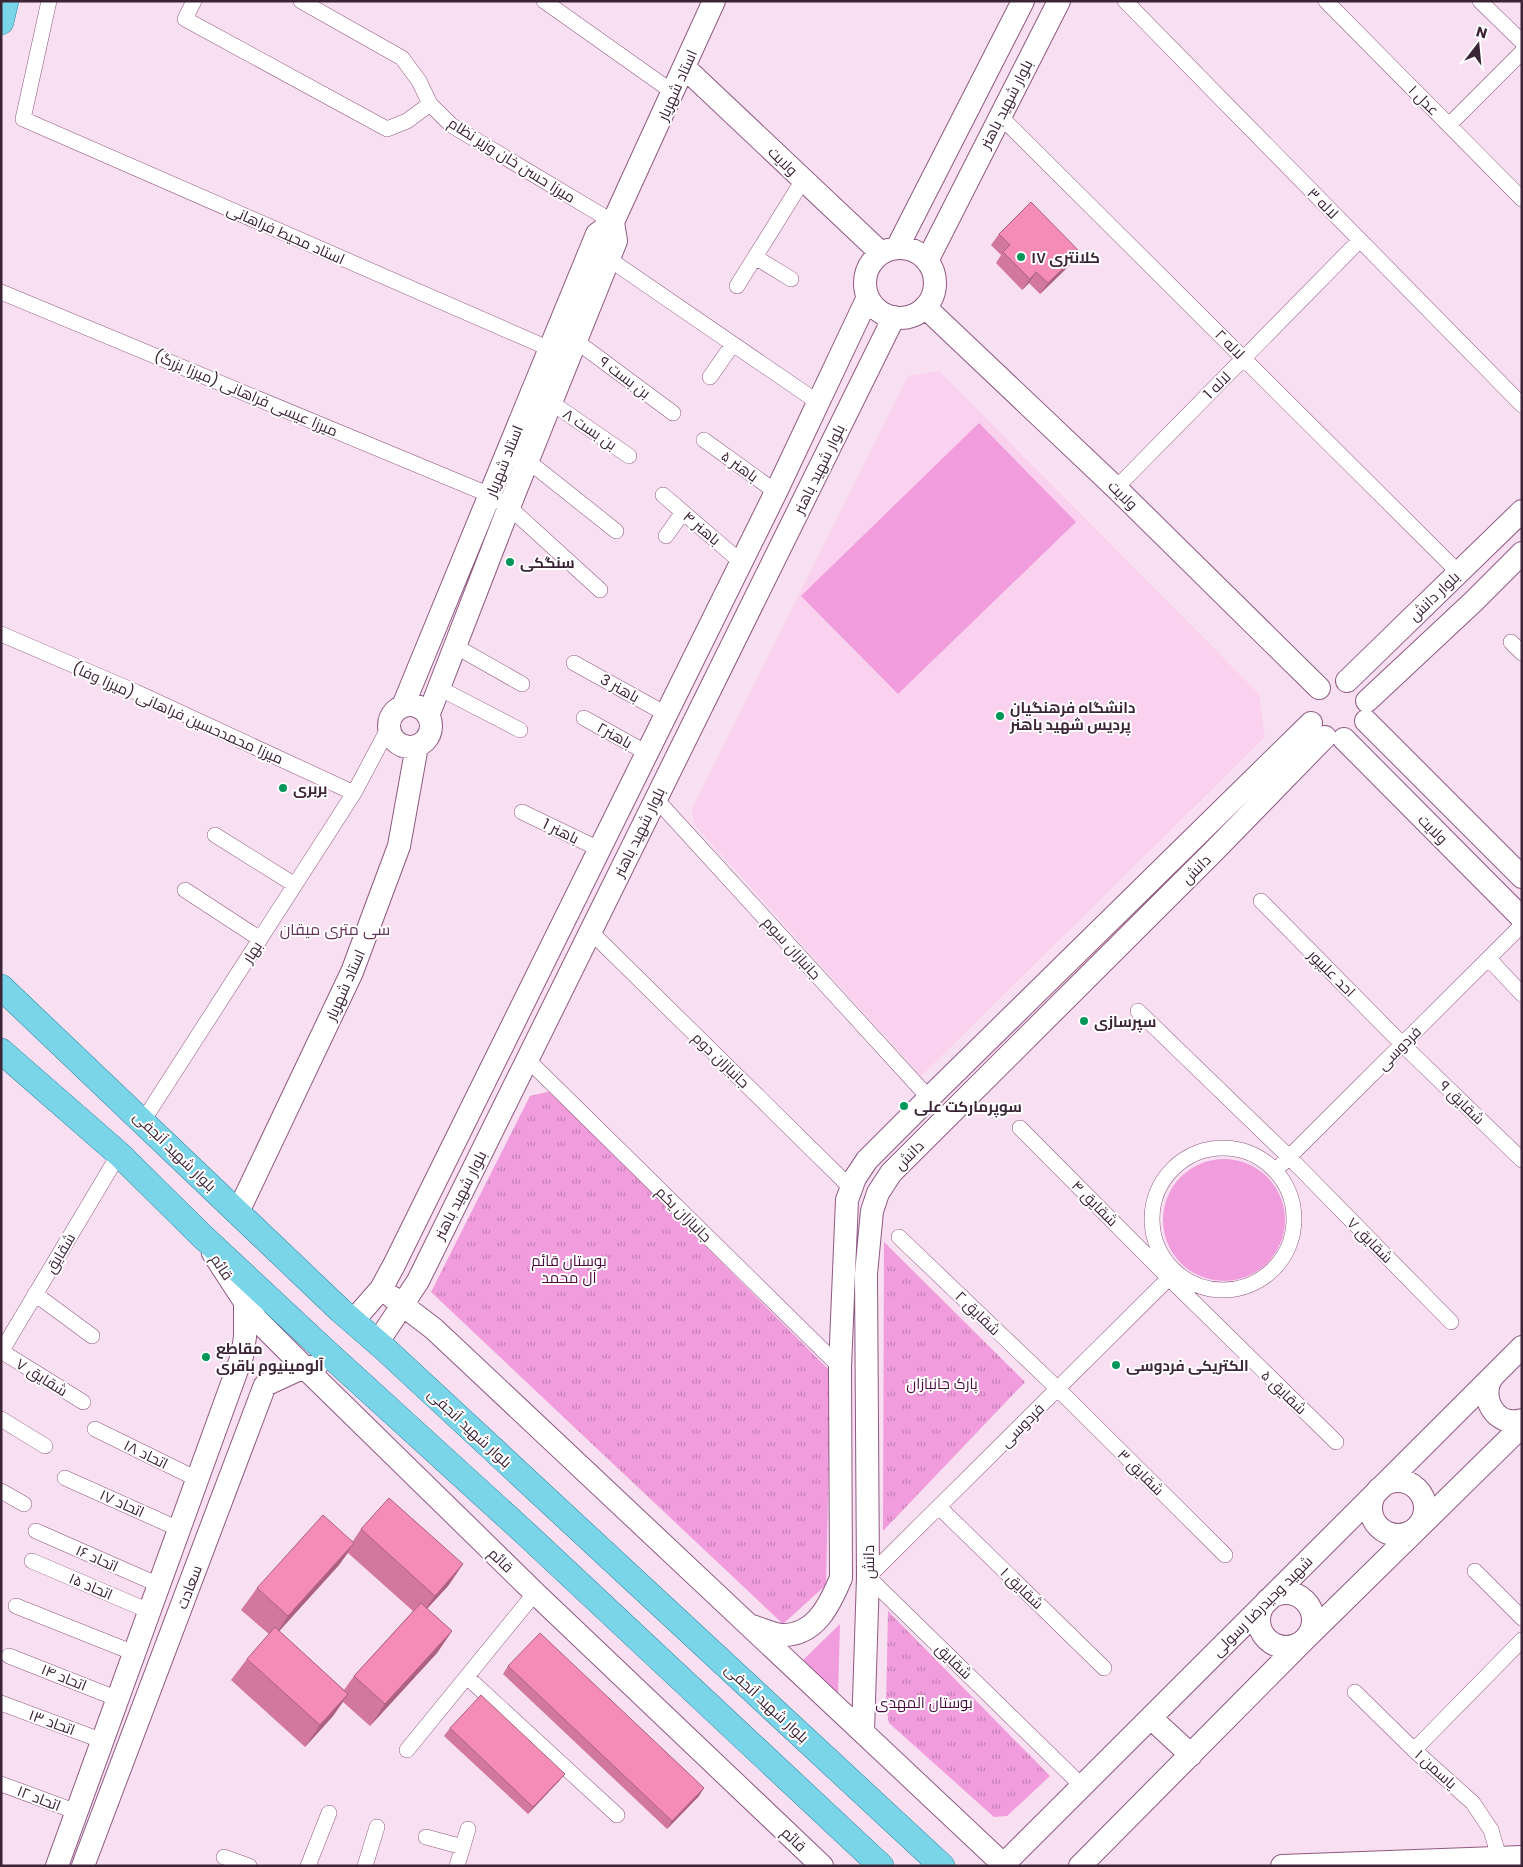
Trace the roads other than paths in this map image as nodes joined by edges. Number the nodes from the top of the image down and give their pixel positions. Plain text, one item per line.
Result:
1 (6, 1) edge
2 (49, 1) edge
3 (194, 1) edge
4 (301, 1) edge
5 (544, 1) edge
6 (714, 1) edge
7 (1023, 1) edge
8 (1059, 1) edge
9 (1125, 1) edge
10 (1326, 1) edge
11 (1480, 1) edge
12 (1, 22) edge
13 (1522, 42) edge
14 (1522, 52) edge
15 (685, 68) junction
16 (674, 92) junction
17 (430, 104) junction
18 (1000, 116) junction
19 (1449, 125) junction
20 (803, 180) junction
21 (1522, 199) edge
22 (613, 222) junction
23 (1360, 240) junction
24 (889, 250) junction
25 (755, 257) junction
26 (609, 259) junction
27 (927, 261) junction
28 (791, 279) dead end
29 (737, 286) dead end
30 (1, 292) edge
31 (868, 298) junction
32 (925, 307) junction
33 (894, 317) junction
34 (733, 344) junction
35 (565, 350) junction
36 (1243, 358) junction
37 (710, 377) dead end
38 (552, 403) junction
39 (819, 403) junction
40 (1522, 404) edge
41 (673, 414) dead end
42 (704, 440) dead end
43 (628, 456) dead end
44 (528, 461) junction
45 (1116, 488) junction
46 (776, 492) junction
47 (490, 495) junction
48 (663, 495) dead end
49 (509, 507) junction
50 (1522, 511) edge
51 (683, 512) junction
52 (616, 531) dead end
53 (666, 536) dead end
54 (1522, 553) edge
55 (741, 562) junction
56 (1459, 573) junction
57 (600, 590) dead end
58 (1, 634) edge
59 (455, 646) junction
60 (574, 663) dead end
61 (1346, 681) junction
62 (522, 684) dead end
63 (439, 688) junction
64 (1319, 688) junction
65 (402, 706) junction
66 (1367, 711) junction
67 (666, 714) junction
68 (428, 716) junction
69 (584, 718) dead end
70 (388, 729) junction
71 (520, 730) dead end
72 (1327, 733) junction
73 (417, 746) junction
74 (647, 753) junction
75 (354, 793) junction
76 (655, 798) junction
77 (522, 812) dead end
78 (215, 835) dead end
79 (599, 849) junction
80 (1522, 877) edge
81 (295, 886) junction
82 (185, 890) dead end
83 (1261, 901) dead end
84 (1522, 918) edge
85 (1522, 925) edge
86 (591, 932) junction
87 (260, 940) junction
88 (1488, 959) junction
89 (1, 987) edge
90 (1522, 994) edge
91 (1138, 1011) dead end
92 (1403, 1044) junction
93 (1, 1051) edge
94 (528, 1060) junction
95 (929, 1098) junction
96 (143, 1120) junction
97 (1020, 1128) dead end
98 (119, 1154) junction
99 (1289, 1157) junction
100 (1522, 1160) edge
101 (1276, 1170) junction
102 (852, 1188) junction
103 (238, 1212) junction
104 (419, 1215) junction
105 (444, 1227) junction
106 (202, 1235) junction
107 (899, 1237) dead end
108 (1172, 1275) junction
109 (381, 1289) junction
110 (35, 1294) junction
111 (245, 1303) junction
112 (404, 1305) junction
113 (353, 1321) junction
114 (1451, 1322) dead end
115 (92, 1336) dead end
116 (378, 1342) junction
117 (1522, 1348) edge
118 (1, 1351) edge
119 (1522, 1366) edge
120 (304, 1367) junction
121 (840, 1367) junction
122 (343, 1368) junction
123 (1498, 1370) junction
124 (236, 1372) junction
125 (265, 1385) junction
126 (1058, 1389) junction
127 (83, 1402) dead end
128 (1, 1419) edge
129 (1522, 1420) edge
130 (1522, 1426) edge
131 (95, 1429) dead end
132 (1336, 1442) dead end
133 (45, 1446) dead end
134 (65, 1478) dead end
135 (197, 1479) junction
136 (1380, 1487) junction
137 (1, 1491) edge
138 (24, 1504) dead end
139 (939, 1507) junction
140 (1420, 1526) junction
141 (179, 1529) junction
142 (36, 1531) dead end
143 (1225, 1555) dead end
144 (32, 1561) dead end
145 (1475, 1571) dead end
146 (868, 1577) junction
147 (841, 1578) junction
148 (159, 1585) junction
149 (535, 1593) junction
150 (1269, 1599) junction
151 (16, 1606) dead end
152 (149, 1611) junction
153 (1522, 1618) edge
154 (749, 1625) junction
155 (1305, 1639) junction
156 (1522, 1640) edge
157 (134, 1653) junction
158 (10, 1656) dead end
159 (1104, 1668) dead end
160 (467, 1677) junction
161 (1355, 1692) dead end
162 (118, 1699) junction
163 (1, 1703) edge
164 (1151, 1718) junction
165 (863, 1732) junction
166 (103, 1741) junction
167 (407, 1750) dead end
168 (1414, 1750) junction
169 (1191, 1755) junction
170 (1, 1784) edge
171 (1082, 1786) junction
172 (77, 1812) junction
173 (329, 1813) dead end
174 (617, 1815) dead end
175 (377, 1827) dead end
176 (468, 1829) dead end
177 (426, 1837) dead end
178 (463, 1847) junction
179 (224, 1857) dead end
180 (1522, 1857) edge
181 (1503, 1862) edge
182 (1005, 1865) edge
183 (58, 1866) edge
184 (83, 1866) edge
185 (249, 1866) edge
186 (308, 1866) edge
187 (365, 1866) edge
188 (457, 1866) edge
189 (822, 1866) edge
190 (881, 1866) edge
191 (942, 1866) edge
192 (1080, 1866) edge
193 (1282, 1866) edge

1 - 12 main road
2 - 35 street, استاد محیط فراهانی
3 - 17 street
4 - 17 street, میرزا حسن خان وزیر نظام
5 - 16 street
6 - 15 street, استاد شهریار
7 - 24 street
8 - 18 street, بلوار شهید باهنر
9 - 23 street, لاله ۳
10 - 19 street, عدل ۱
11 - 13 street
14 - 19 street
15 - 16 street, استاد شهریار
15 - 20 street, ولایت
16 - 22 street, استاد شهریار
17 - 22 street, میرزا حسن خان وزیر نظام
18 - 27 street, بلوار شهید باهنر
18 - 36 street, لاله ۲
19 - 21 street, عدل ۱
20 - 24 street, ولایت
20 - 25 street
22 - 26 street, استاد شهریار
22 - 35 street, استاد شهریار
23 - 36 street, لاله 1
23 - 40 street, لاله ۳
24 - 27 street
24 - 31 street
25 - 28 street
25 - 29 street
26 - 34 street
26 - 35 street, استاد شهریار
27 - 32 street
30 - 47 street, میرزا عیسی فراهانی (میرزا بزرگ)
31 - 33 street
31 - 39 street, بلوار شهید باهنر
32 - 33 street
32 - 45 street, ولایت
33 - 76 street, بلوار شهید باهنر
34 - 37 street
34 - 39 street
35 - 38 street, استاد شهریار
35 - 41 street, بن بست ۹
35 - 47 street, استاد شهریار
36 - 45 street, لاله 1
36 - 56 street, لاله ۲
38 - 43 street, بن بست ۸
38 - 44 street, استاد شهریار
39 - 46 street, بلوار شهید باهنر
42 - 46 street, باهنر ۵
44 - 49 street, استاد شهریار
44 - 52 street
45 - 64 street, ولایت
46 - 55 street, بلوار شهید باهنر
47 - 49 street, میرزا عیسی فراهانی (میرزا بزرگ)
47 - 65 street, استاد شهریار
48 - 51 street, باهنر ۴
49 - 57 street, میرزا عیسی فراهانی (میرزا بزرگ)
49 - 59 street, استاد شهریار
50 - 56 street, بلوار دانش
51 - 53 street
51 - 55 street, باهنر ۴
54 - 66 street, بلوار دانش
55 - 67 street, بلوار شهید باهنر
56 - 61 street, بلوار دانش
58 - 75 street, میرزا محمدحسین فراهانی (میرزا وفا)
59 - 62 street
59 - 63 street, استاد شهریار
60 - 67 street, باهنر 3
61 - 64 street
61 - 66 street
63 - 68 street, استاد شهریار
63 - 71 street
64 - 72 street
65 - 68 street
65 - 70 street
66 - 72 street
66 - 80 street, ولایت
67 - 74 street, بلوار شهید باهنر
68 - 73 street
69 - 74 street, باهنر۲
70 - 73 street
70 - 75 street, بهار
72 - 84 street, ولایت
72 - 95 street, دانش
72 - 146 street, دانش
73 - 103 street, استاد شهریار
74 - 79 street, بلوار شهید باهنر
75 - 81 street, بهار
76 - 86 street, بلوار شهید باهنر
76 - 95 street, جانبازان سوم
77 - 79 street, باهنر 1
78 - 81 street
79 - 104 street, بلوار شهید باهنر
81 - 87 street, بهار
82 - 87 street
83 - 92 street, احد علیپور
85 - 88 street, فردوسی
86 - 94 street, بلوار شهید باهنر
86 - 102 street, جانبازان دوم
87 - 96 street, بهار
88 - 90 street
88 - 92 street, فردوسی
89 - 96 main road, بلوار شهید آنجفی
91 - 99 street, شقایق ۷
92 - 99 street, فردوسی
92 - 100 street, شقایق ۹
93 - 98 main road
94 - 105 street, بلوار شهید باهنر
94 - 121 street, جانبازان یکم
95 - 102 street, دانش
96 - 103 main road, بلوار شهید آنجفی
97 - 108 street, شقایق ۴
98 - 106 main road
98 - 110 street, شقایق
99 - 101 street, فردوسی
99 - 114 street, شقایق ۷
101 - 108 street
101 - 108 street
102 - 121 street, دانش
103 - 113 main road, بلوار شهید آنجفی
104 - 105 street
104 - 109 street, بلوار شهید باهنر
105 - 112 street, بلوار شهید باهنر
106 - 111 street, قائم
106 - 122 main road
107 - 126 street, شقایق ۲
108 - 126 street, فردوسی
108 - 132 street, شقایق ۵
109 - 112 street
109 - 113 street, بلوار شهید باهنر
110 - 115 street
110 - 118 street, شقایق
111 - 120 street, قائم
111 - 124 street, سعادت
112 - 116 street, بلوار شهید باهنر
112 - 154 street
113 - 116 main road, بلوار شهید آنجفی
116 - 191 main road, بلوار شهید آنجفی
117 - 123 street, شهید وحیدرضا رسولی
118 - 127 street, شقایق ۷
119 - 123 street
120 - 122 street
120 - 125 street
120 - 149 street, قائم
121 - 147 street, دانش
122 - 190 main road
123 - 129 street
123 - 136 street, شهید وحیدرضا رسولی
124 - 125 street
124 - 135 street, سعادت
125 - 184 street, سعادت
126 - 139 street, فردوسی
126 - 143 street, شقایق ۳
128 - 133 street
130 - 140 street
131 - 135 street, اتحاد ۱۸
134 - 141 street, اتحاد ۱۷
135 - 141 street, سعادت
136 - 140 street
136 - 140 street
136 - 150 street, شهید وحیدرضا رسولی
137 - 138 street
139 - 146 street, فردوسی
139 - 159 street, شقایق ۱
140 - 155 street
141 - 148 street, سعادت
142 - 148 street, اتحاد ۱۶
144 - 152 street, اتحاد ۱۵
145 - 153 street
146 - 147 street
146 - 165 street, دانش
146 - 171 street, شقایق
147 - 154 street
148 - 152 street, سعادت
149 - 160 street
149 - 189 street, قائم
150 - 155 street
150 - 155 street
150 - 164 street, شهید وحیدرضا رسولی
151 - 157 street
152 - 157 street, سعادت
154 - 165 street
155 - 169 street
156 - 168 street
157 - 162 street, سعادت
158 - 162 street, اتحاد ۱۴
160 - 167 street
160 - 174 street
161 - 168 street, یاسمن ۱
162 - 166 street, سعادت
163 - 166 street, اتحاد ۱۳
164 - 169 street
164 - 171 street, شهید وحیدرضا رسولی
165 - 182 street
166 - 172 street, سعادت
168 - 181 street, یاسمن ۱
169 - 192 street
170 - 172 street, اتحاد ۱۲
171 - 182 street, شهید وحیدرضا رسولی
172 - 183 street, سعادت
173 - 186 street
175 - 187 street
176 - 178 street
177 - 178 street
178 - 188 street
179 - 185 street
180 - 181 street
181 - 193 street

